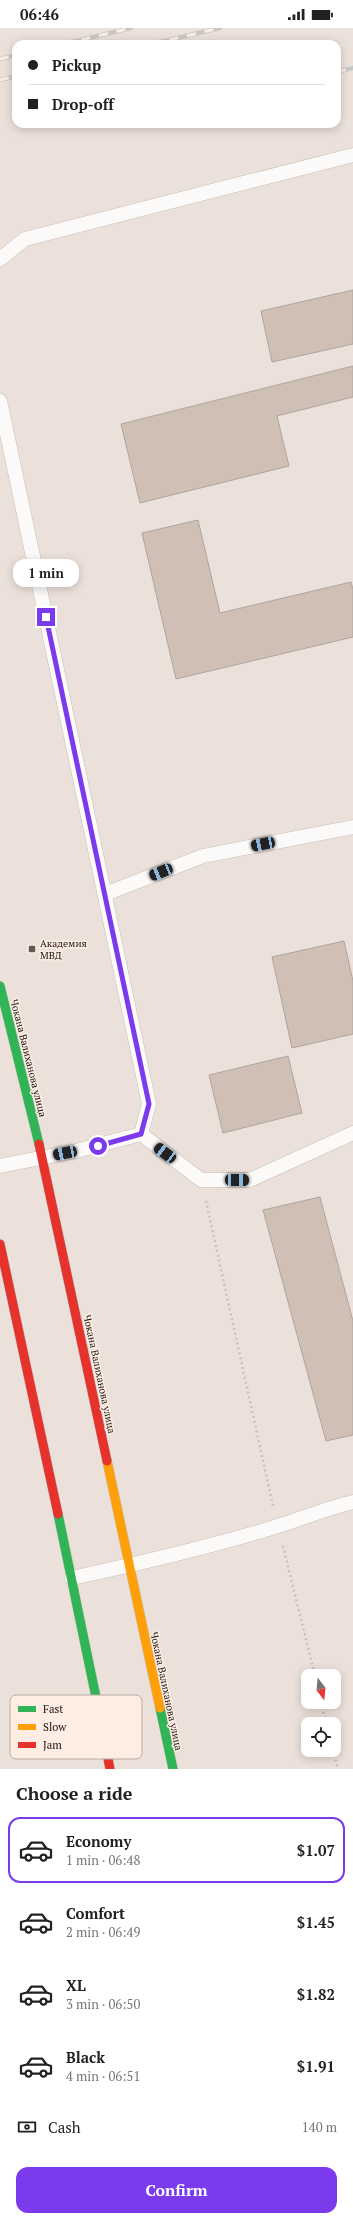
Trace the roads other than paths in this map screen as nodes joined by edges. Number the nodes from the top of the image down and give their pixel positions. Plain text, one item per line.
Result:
1 (353, 155) edge
2 (0, 258) edge
3 (0, 401) edge
4 (353, 827) edge
5 (105, 894) junction
6 (0, 986) edge
7 (353, 1133) edge
8 (141, 1134) junction
9 (42, 1157) junction
10 (0, 1166) edge
11 (0, 1244) edge
12 (353, 1502) edge
13 (130, 1566) junction
14 (72, 1578) junction
15 (95, 1695) edge
16 (108, 1759) edge
17 (110, 1769) edge
18 (173, 1769) edge

1 - 2 lane
3 - 5 lane
4 - 5 lane
5 - 8 lane
6 - 9 main road, Чокана Валиханова улица
7 - 8 lane
8 - 9 lane
9 - 10 lane
9 - 13 main road, Чокана Валиханова улица
11 - 14 main road
12 - 13 lane
13 - 14 lane
13 - 18 main road, Чокана Валиханова улица
14 - 15 main road
16 - 17 main road

